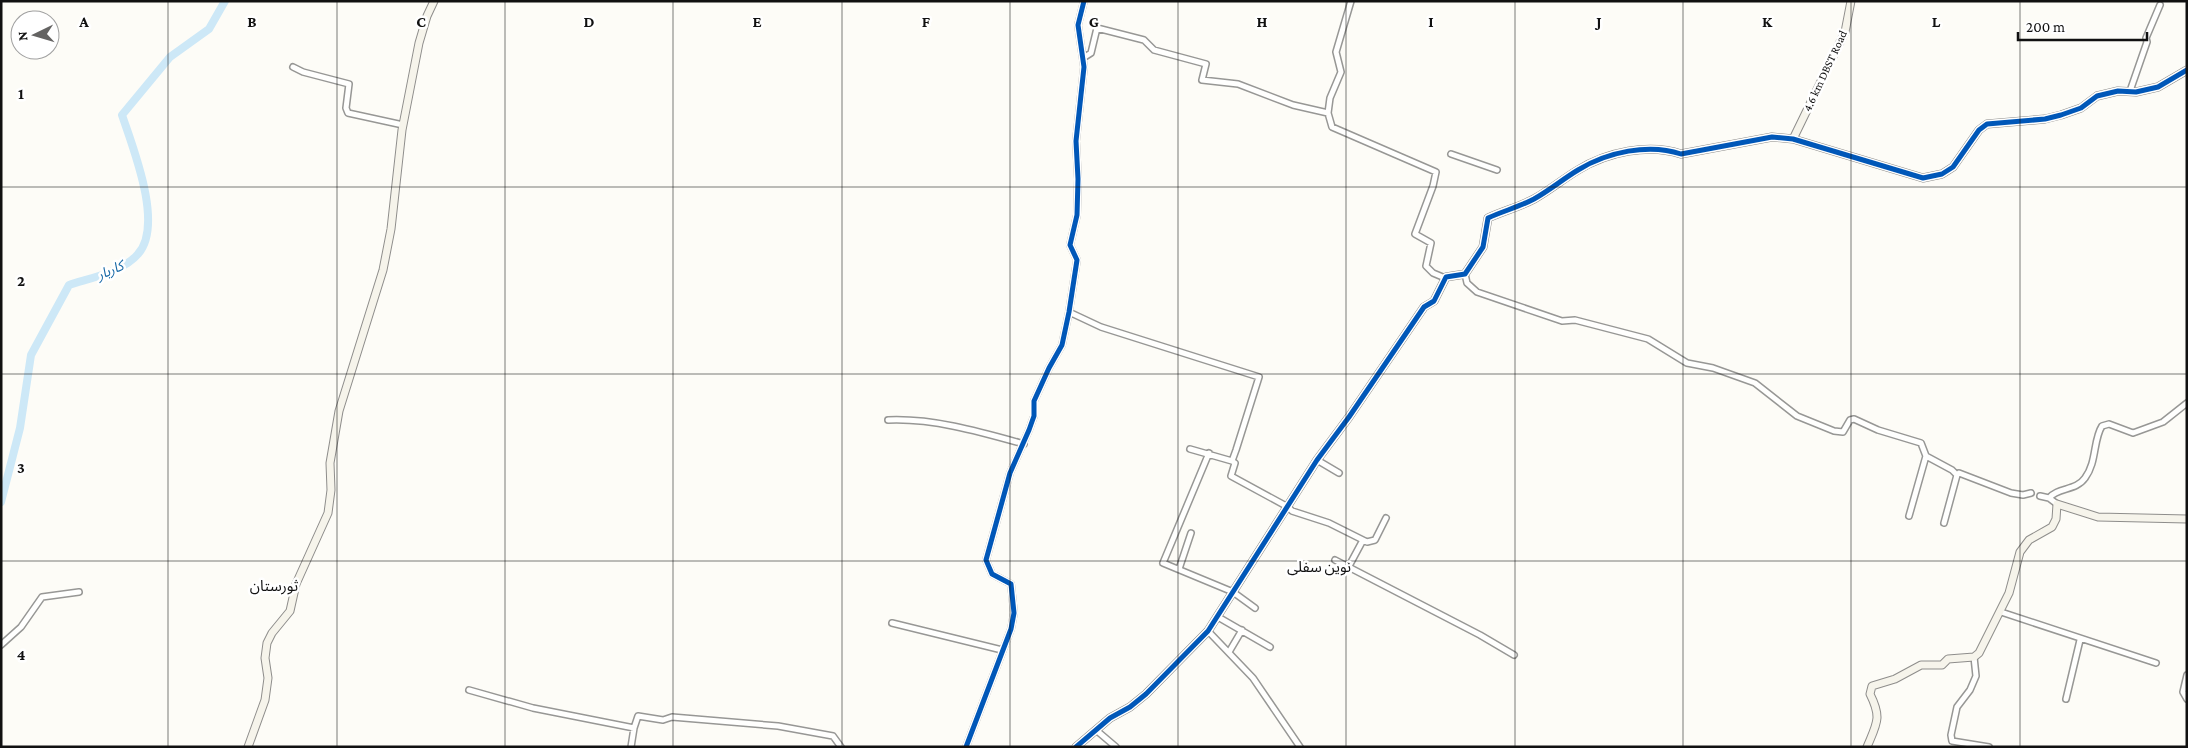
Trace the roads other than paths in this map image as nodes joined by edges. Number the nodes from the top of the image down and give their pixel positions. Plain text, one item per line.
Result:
1 (434, 1) edge
2 (1084, 1) edge
3 (1351, 1) edge
4 (1852, 1) edge
5 (2160, 5) dead end
6 (1083, 58) junction
7 (293, 66) dead end
8 (2187, 70) edge
9 (2130, 91) junction
10 (1328, 113) junction
11 (403, 125) junction
12 (1793, 139) junction
13 (1451, 154) dead end
14 (1497, 170) dead end
15 (1465, 274) junction
16 (1445, 278) junction
17 (1070, 312) junction
18 (2187, 403) edge
19 (888, 420) dead end
20 (1024, 444) junction
21 (1190, 449) dead end
22 (1208, 453) junction
23 (1926, 456) junction
24 (1317, 460) junction
25 (1232, 461) junction
26 (1339, 473) dead end
27 (1957, 475) junction
28 (2031, 493) dead end
29 (1949, 494) dead end
30 (2040, 496) dead end
31 (2049, 498) junction
32 (2057, 504) junction
33 (1288, 507) junction
34 (1909, 516) dead end
35 (1386, 518) dead end
36 (2187, 519) edge
37 (1944, 523) dead end
38 (1191, 533) dead end
39 (1362, 540) junction
40 (1335, 560) dead end
41 (1349, 566) junction
42 (1179, 569) junction
43 (79, 592) dead end
44 (1233, 592) junction
45 (1256, 608) dead end
46 (2001, 612) junction
47 (1218, 617) junction
48 (892, 622) dead end
49 (1242, 630) junction
50 (1208, 631) junction
51 (2080, 640) junction
52 (1, 645) edge
53 (1270, 647) dead end
54 (1002, 650) junction
55 (1229, 652) junction
56 (1514, 655) dead end
57 (1974, 658) junction
58 (2156, 663) dead end
59 (2187, 675) edge
60 (469, 690) dead end
61 (2066, 699) dead end
62 (2187, 699) edge
63 (634, 728) junction
64 (1096, 730) junction
65 (1952, 741) junction
66 (248, 747) edge
67 (630, 747) edge
68 (841, 747) edge
69 (966, 747) edge
70 (1076, 747) edge
71 (1116, 747) edge
72 (1300, 747) edge
73 (1867, 747) edge
74 (1949, 747) edge
75 (1989, 747) edge

1 - 11 street
2 - 6 street
3 - 10 street
4 - 12 street, 4.6 km DBST Road
5 - 9 street
6 - 10 street
6 - 17 street
7 - 11 street
8 - 9 street
9 - 12 street
10 - 16 street
11 - 66 street
12 - 15 street
13 - 14 street
15 - 16 street
15 - 23 street
16 - 24 street
17 - 20 street
17 - 25 street
18 - 31 street
19 - 20 street
20 - 54 street
21 - 22 street
22 - 25 street
22 - 42 street
23 - 27 street
23 - 34 street
24 - 26 street
24 - 33 street
25 - 33 street
27 - 28 street
27 - 29 street
27 - 37 street
30 - 31 street
31 - 32 street
32 - 36 street
32 - 46 street
33 - 39 street
33 - 44 street
35 - 39 street
38 - 42 street
39 - 41 street
40 - 41 street
41 - 56 street
42 - 44 street
43 - 52 street
44 - 45 street
44 - 47 street
46 - 51 street
46 - 57 street
47 - 49 street
47 - 50 street
48 - 54 street
49 - 53 street
49 - 55 street
50 - 55 street
50 - 64 street
51 - 58 street
51 - 61 street
54 - 69 street
55 - 72 street
57 - 65 street
57 - 73 street
59 - 62 street
60 - 63 street
63 - 67 street
63 - 68 street
64 - 70 street
64 - 71 street
65 - 74 street
65 - 75 street

